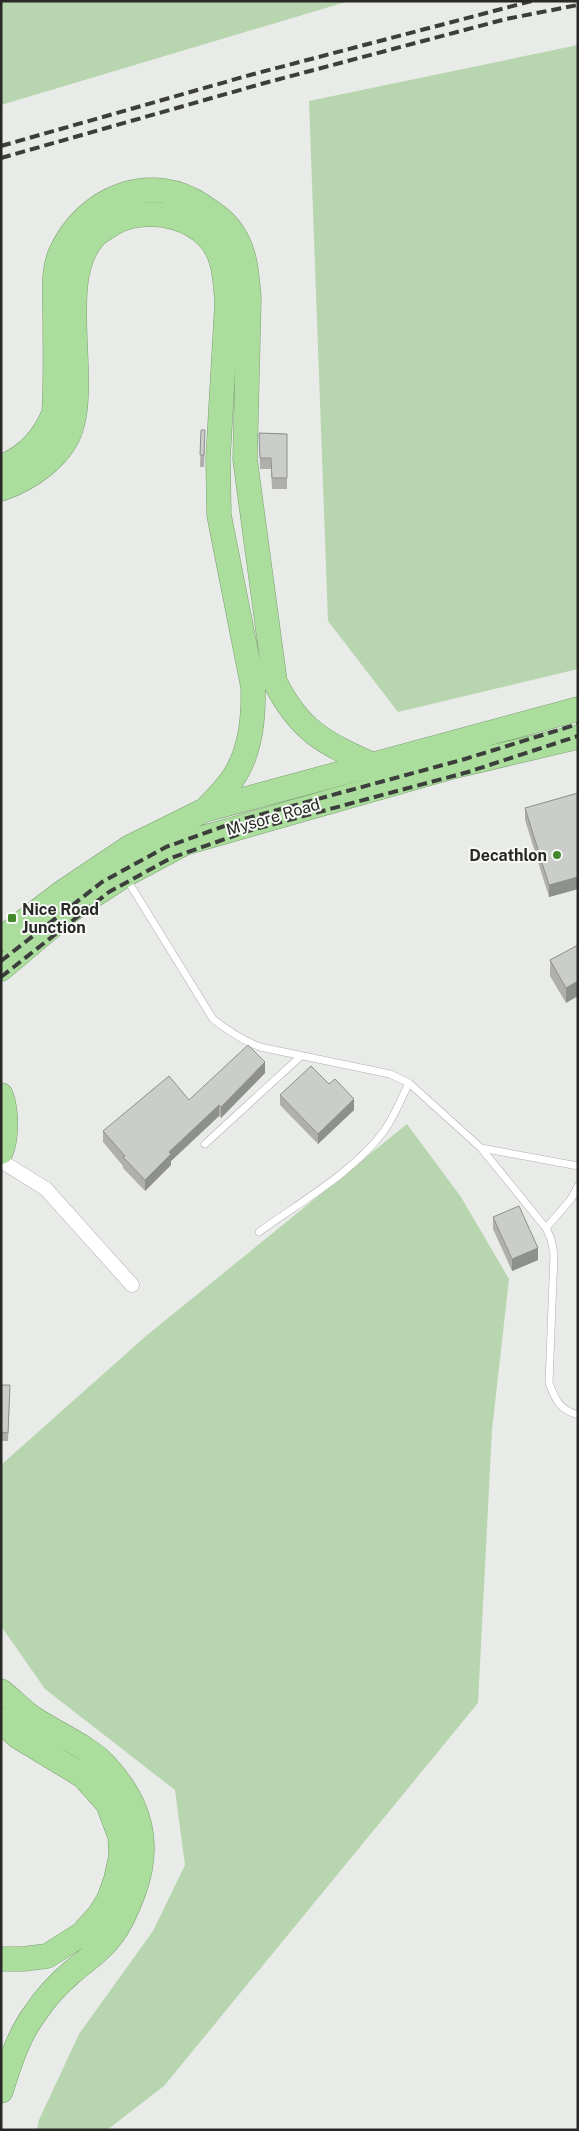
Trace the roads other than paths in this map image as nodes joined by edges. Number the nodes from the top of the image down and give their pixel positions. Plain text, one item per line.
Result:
1 (1, 467) edge
2 (1, 489) edge
3 (578, 709) edge
4 (578, 737) edge
5 (374, 776) junction
6 (205, 810) junction
7 (125, 875) junction
8 (1, 939) edge
9 (1, 969) edge
10 (301, 1056) junction
11 (408, 1083) junction
12 (1, 1096) edge
13 (205, 1144) dead end
14 (481, 1148) junction
15 (1, 1152) edge
16 (1, 1161) edge
17 (578, 1166) edge
18 (578, 1186) edge
19 (546, 1228) junction
20 (259, 1232) dead end
21 (132, 1285) dead end
22 (578, 1415) edge
23 (1, 1691) edge
24 (1, 1721) edge
25 (1, 1959) edge
26 (1, 2091) edge

1 - 5 highway
2 - 6 highway
3 - 5 highway, Mysore Road
4 - 5 highway, Mysore Road
5 - 6 highway, Mysore Road
5 - 7 highway, Mysore Road
6 - 8 highway, Mysore Road
7 - 9 highway, Mysore Road
7 - 10 lane
10 - 11 lane
10 - 13 lane
11 - 14 lane
11 - 20 lane
12 - 15 highway
14 - 17 lane
14 - 19 lane
16 - 21 street
18 - 19 lane
19 - 22 lane
23 - 26 highway
24 - 25 highway

